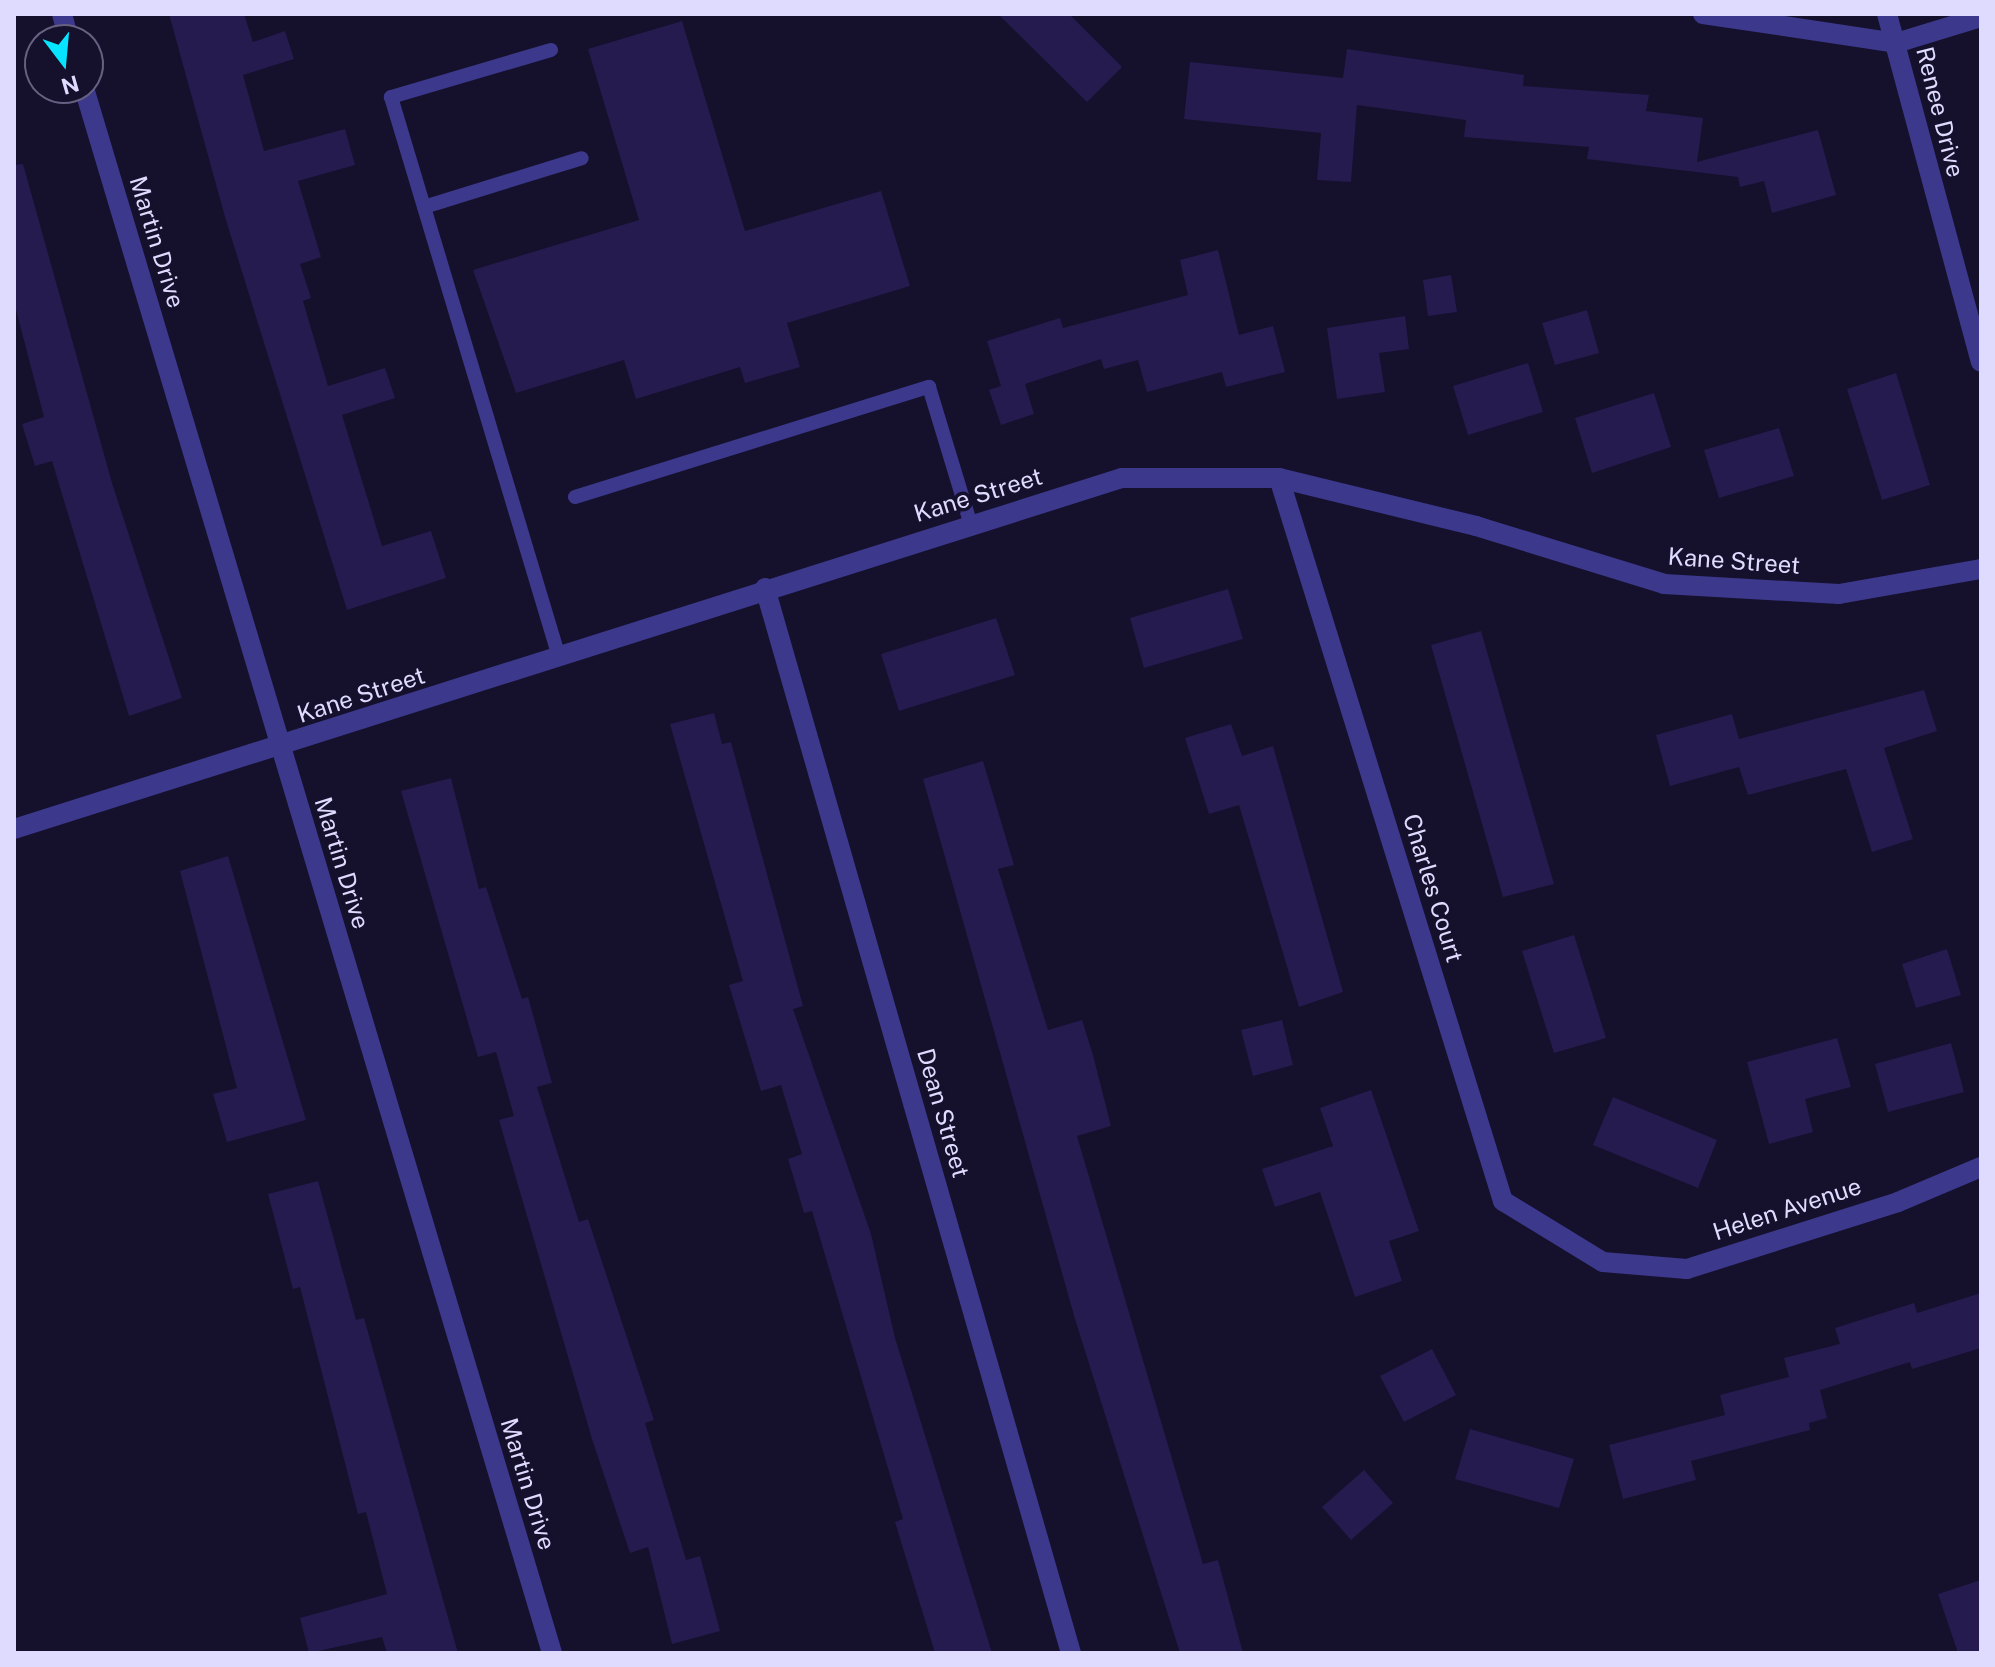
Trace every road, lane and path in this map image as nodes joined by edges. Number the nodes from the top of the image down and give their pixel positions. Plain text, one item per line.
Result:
1 (1703, 14) edge
2 (1887, 14) edge
3 (1981, 17) edge
4 (1896, 43) junction
5 (551, 50) dead end
6 (89, 104) edge
7 (582, 158) dead end
8 (424, 207) junction
9 (1981, 362) edge
10 (1279, 478) junction
11 (575, 497) dead end
12 (971, 525) junction
13 (1981, 569) edge
14 (765, 588) junction
15 (559, 657) junction
16 (280, 749) junction
17 (14, 829) edge
18 (1981, 1167) edge
19 (1603, 1262) joint
20 (552, 1653) edge
21 (1071, 1653) edge

1 - 4 street
2 - 4 street, Renee Drive
3 - 4 street
4 - 9 street, Renee Drive
5 - 8 lane
6 - 16 street, Martin Drive
7 - 8 lane
8 - 15 lane
10 - 12 street, Kane Street
10 - 13 street, Kane Street
10 - 19 street, Charles Court
11 - 12 lane
12 - 14 street, Kane Street
14 - 15 street, Kane Street
14 - 21 street, Dean Street
15 - 16 street, Kane Street
16 - 17 street, Kane Street
16 - 20 street, Martin Drive
18 - 19 street, Helen Avenue

